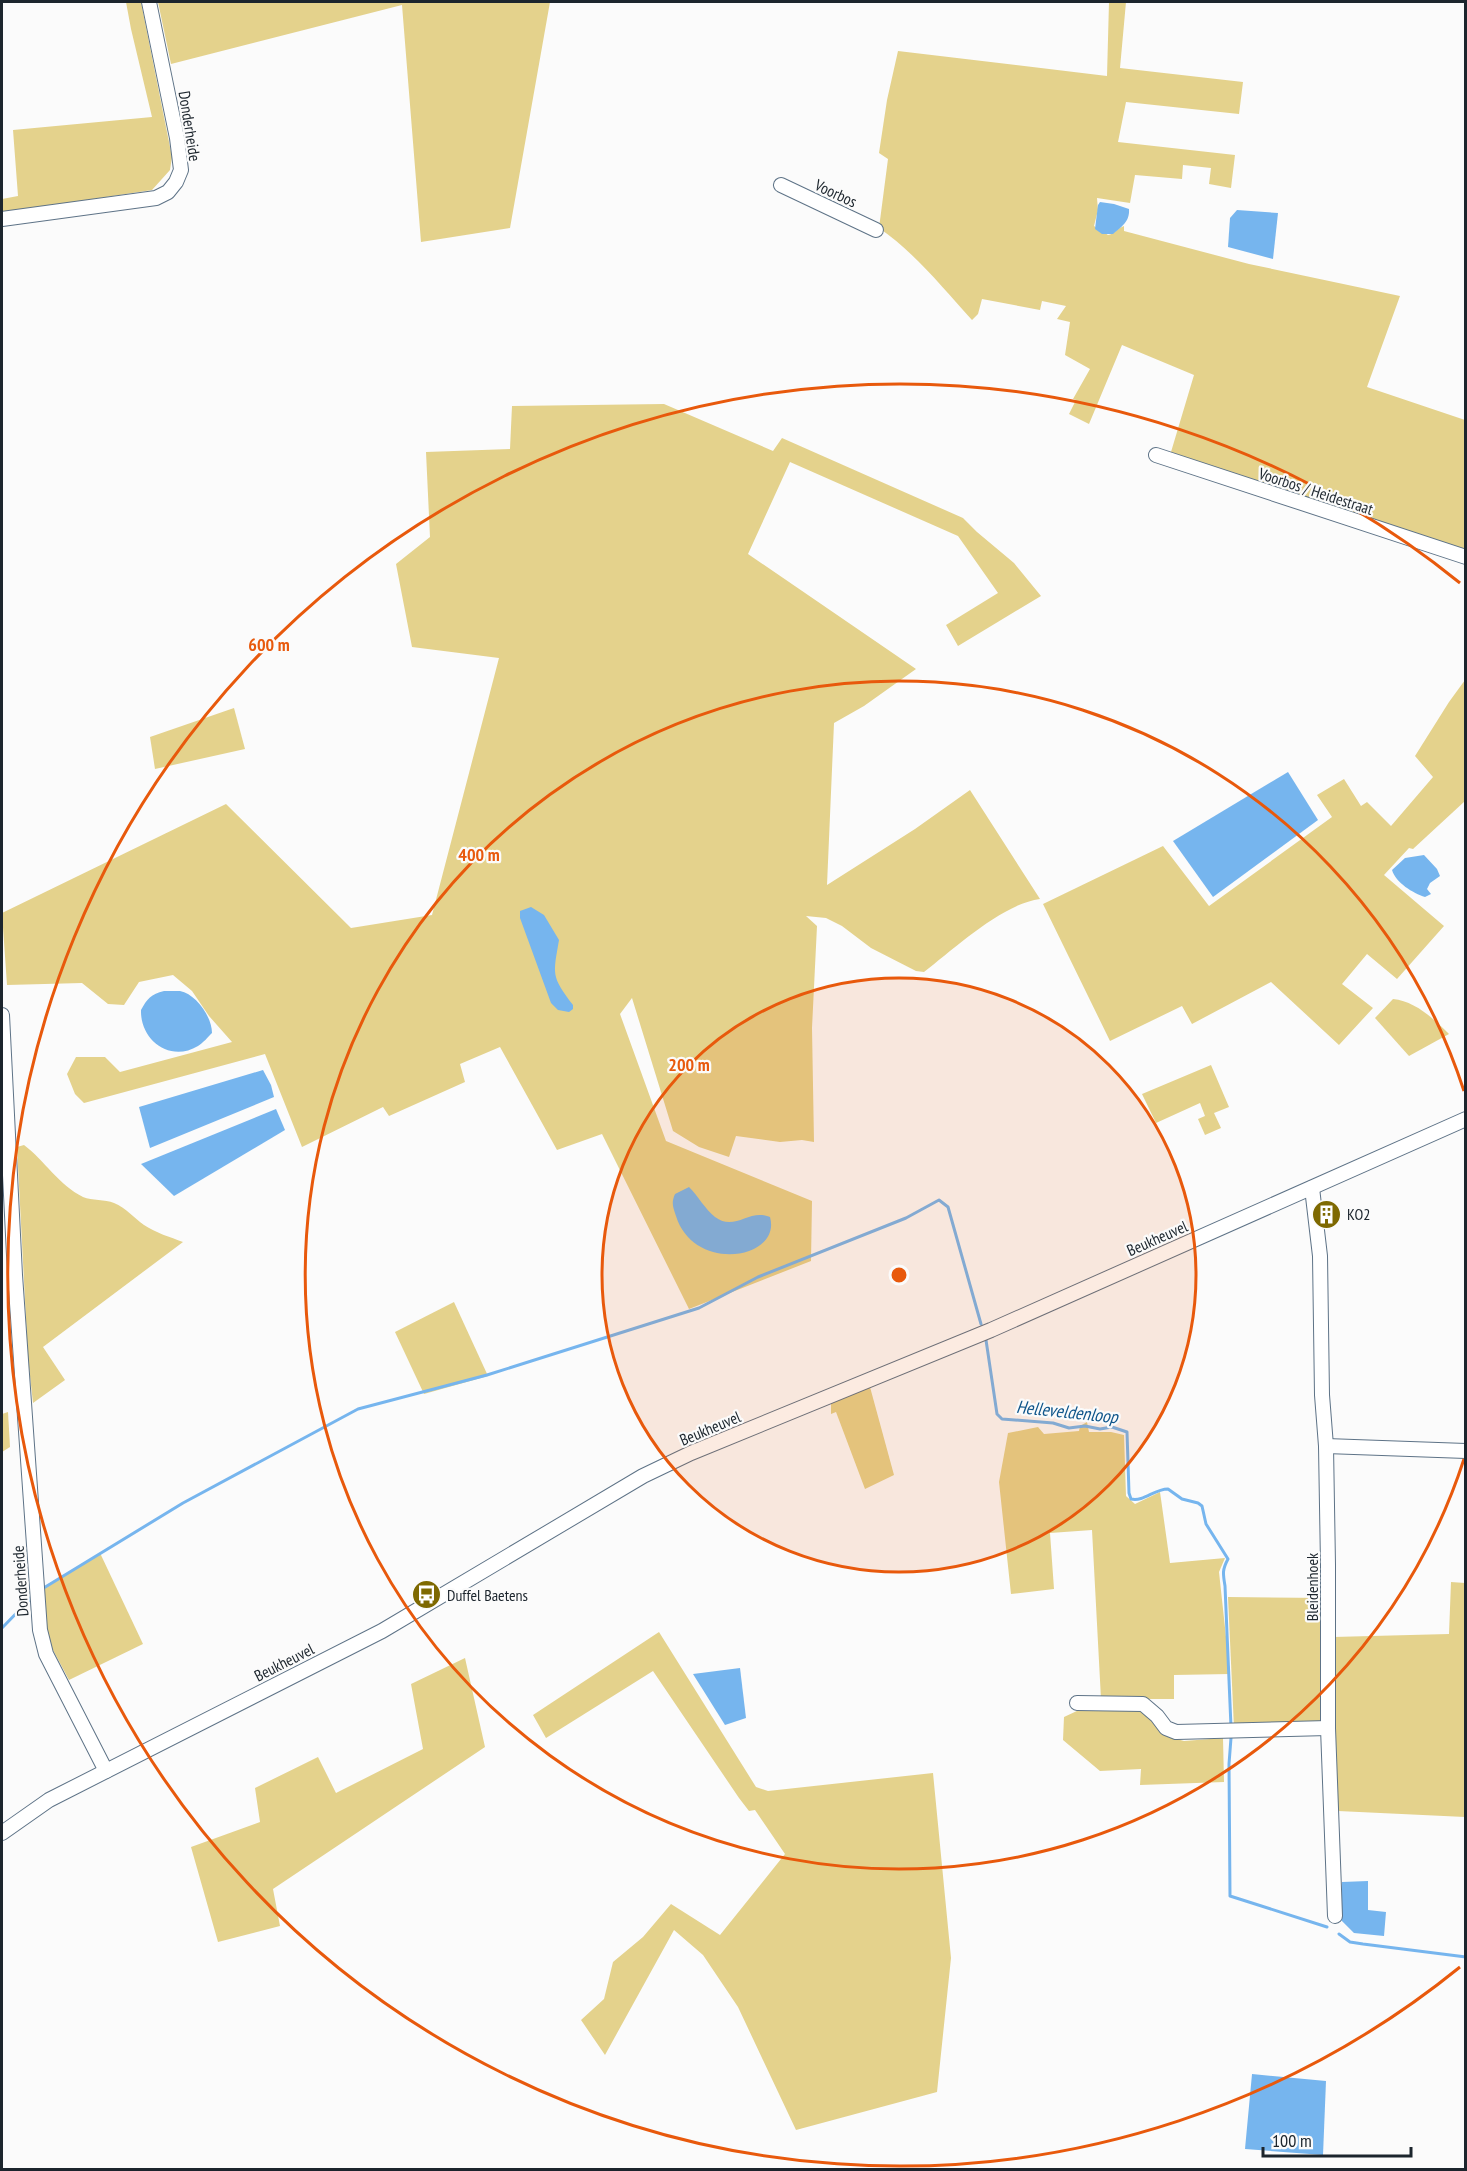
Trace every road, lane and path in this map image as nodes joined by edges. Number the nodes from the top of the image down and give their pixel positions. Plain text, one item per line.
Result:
1 (149, 2) edge
2 (781, 185) dead end
3 (2, 219) edge
4 (876, 230) dead end
5 (1156, 456) dead end
6 (1466, 557) edge
7 (2, 1015) edge
8 (1466, 1119) edge
9 (1312, 1188) junction
10 (1326, 1446) junction
11 (1466, 1451) edge
12 (1077, 1704) dead end
13 (1328, 1728) junction
14 (106, 1771) junction
15 (2, 1833) edge
16 (1335, 1916) dead end

1 - 3 street, Donderheide
2 - 4 street, Voorbos
5 - 6 street, Voorbos / Heidestraat
7 - 14 street, Donderheide
8 - 9 street, Beukheuvel
9 - 10 street, Bleidenhoek
9 - 14 street, Beukheuvel
10 - 11 street
10 - 13 street, Bleidenhoek
12 - 13 street
13 - 16 street, Bleidenhoek
14 - 15 street, Beukheuvel

